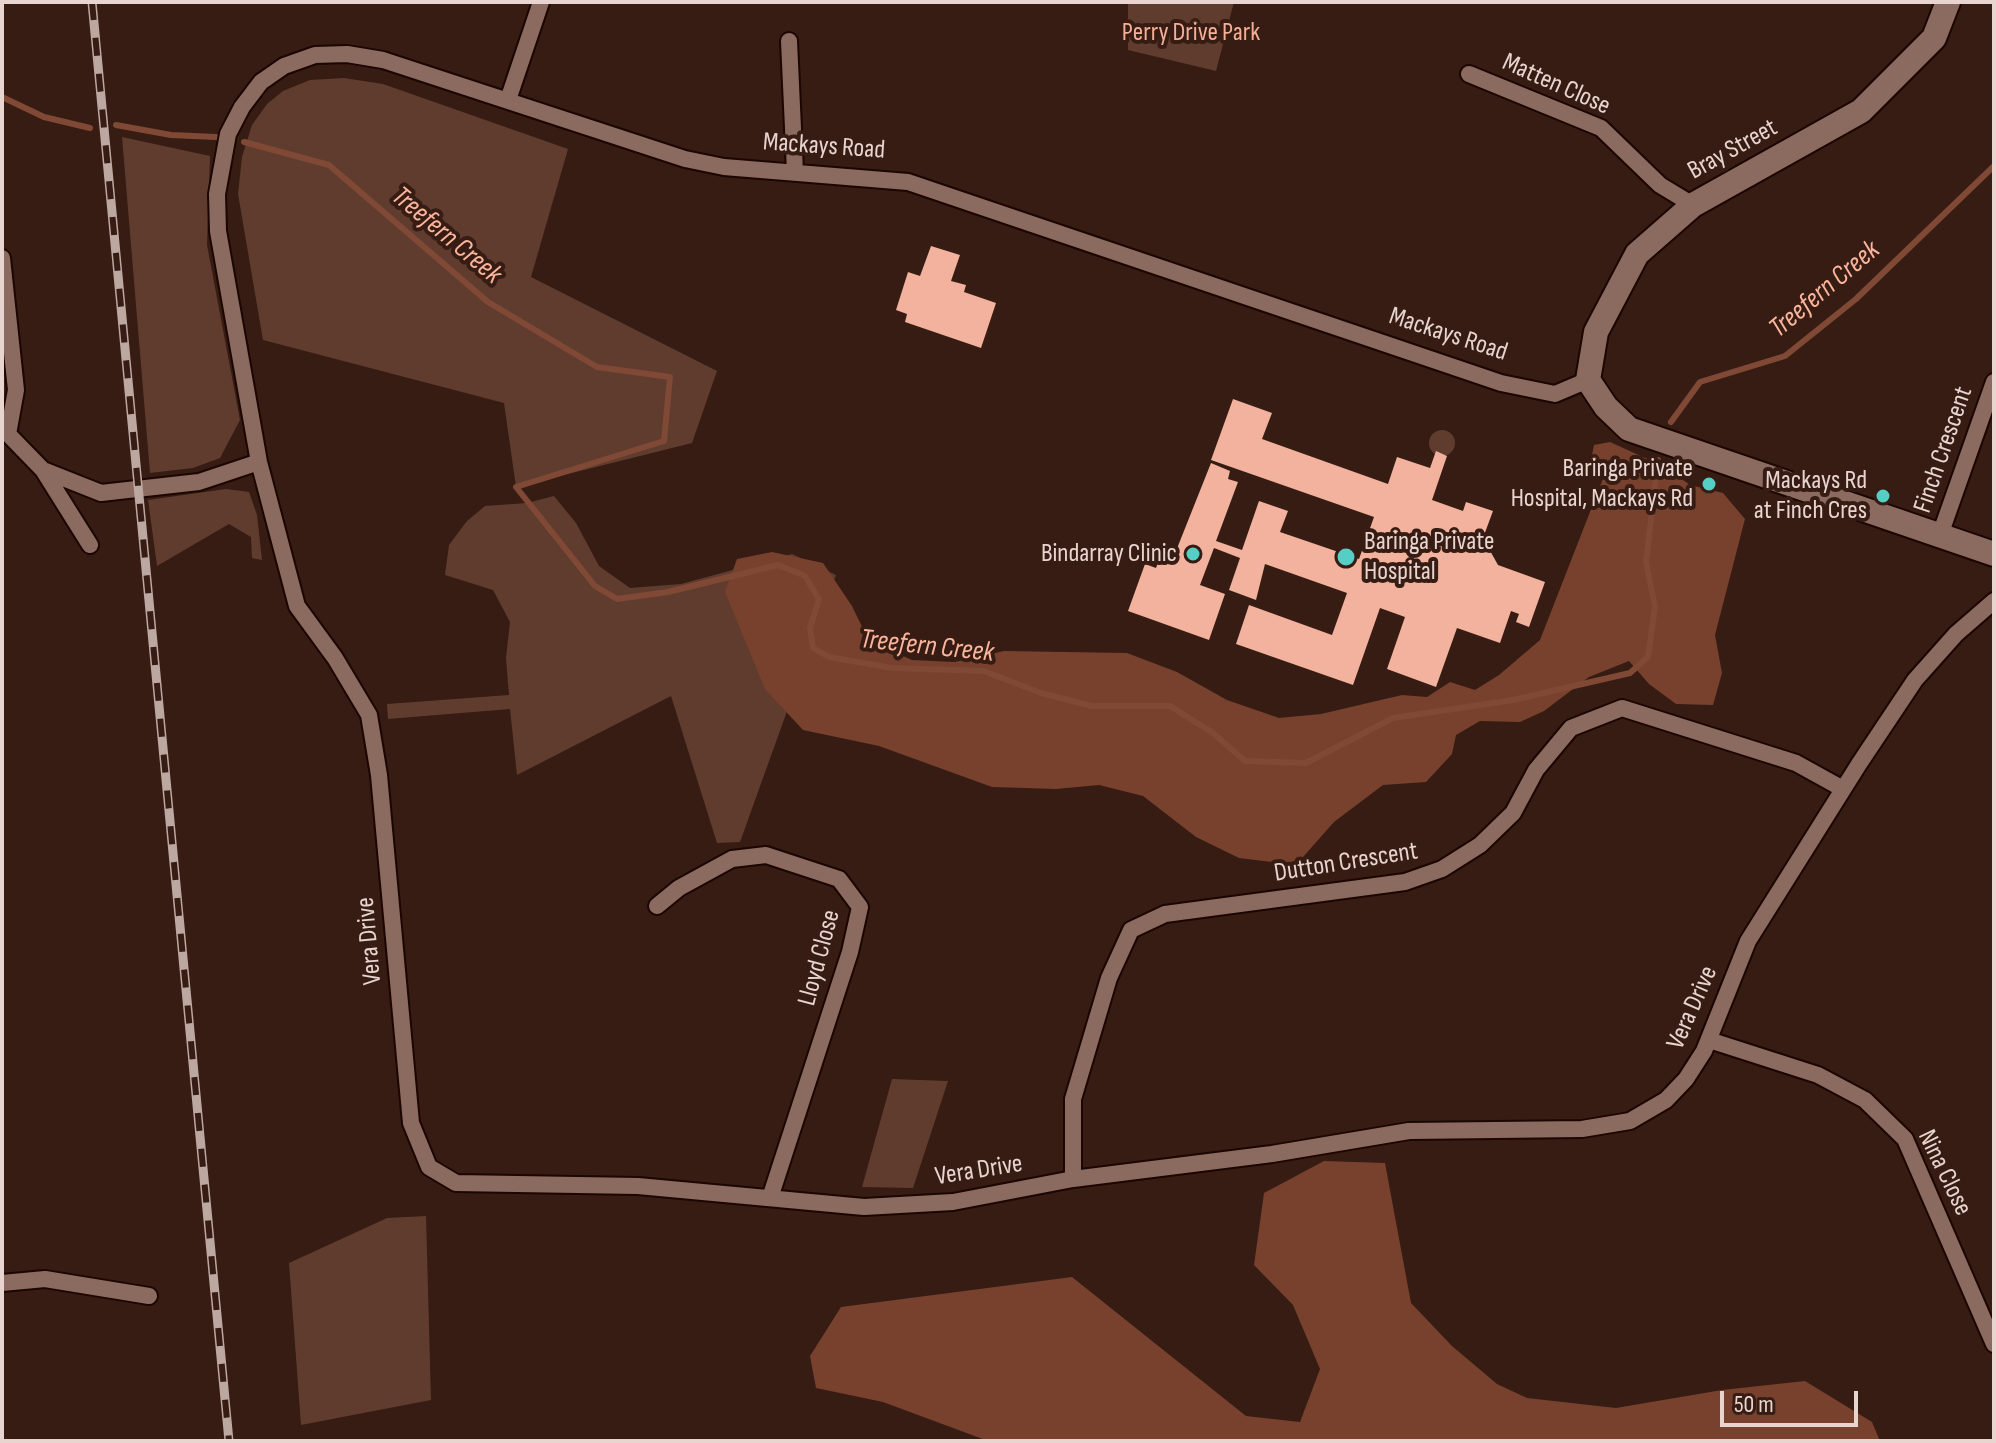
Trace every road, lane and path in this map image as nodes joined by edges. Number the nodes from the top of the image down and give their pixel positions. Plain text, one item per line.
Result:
1 (541, 2) edge
2 (1948, 2) edge
3 (789, 41) dead end
4 (1469, 74) dead end
5 (508, 100) junction
6 (795, 172) junction
7 (1693, 205) junction
8 (2, 258) edge
9 (1588, 380) junction
10 (1994, 382) edge
11 (5, 432) edge
12 (259, 462) junction
13 (43, 470) junction
14 (1940, 535) junction
15 (90, 545) dead end
16 (1994, 554) edge
17 (1994, 601) edge
18 (1843, 789) junction
19 (657, 906) dead end
20 (1709, 1040) junction
21 (1073, 1179) junction
22 (770, 1198) junction
23 (2, 1283) edge
24 (149, 1296) dead end
25 (1994, 1344) edge

1 - 5 street
2 - 7 street, Bray Street
3 - 6 street
4 - 7 street, Matten Close
5 - 6 street, Mackays Road
5 - 12 street, Mackays Road
6 - 9 street, Mackays Road
7 - 9 street, Bray Street
8 - 11 street
9 - 14 street
10 - 14 street, Finch Crescent
11 - 13 street
12 - 13 street
12 - 22 street, Vera Drive
13 - 15 street
14 - 16 street
17 - 18 street, Vera Drive
18 - 20 street, Vera Drive
18 - 21 street, Dutton Crescent
19 - 22 street, Lloyd Close
20 - 21 street, Vera Drive
20 - 25 street, Nina Close
21 - 22 street, Vera Drive
23 - 24 street

